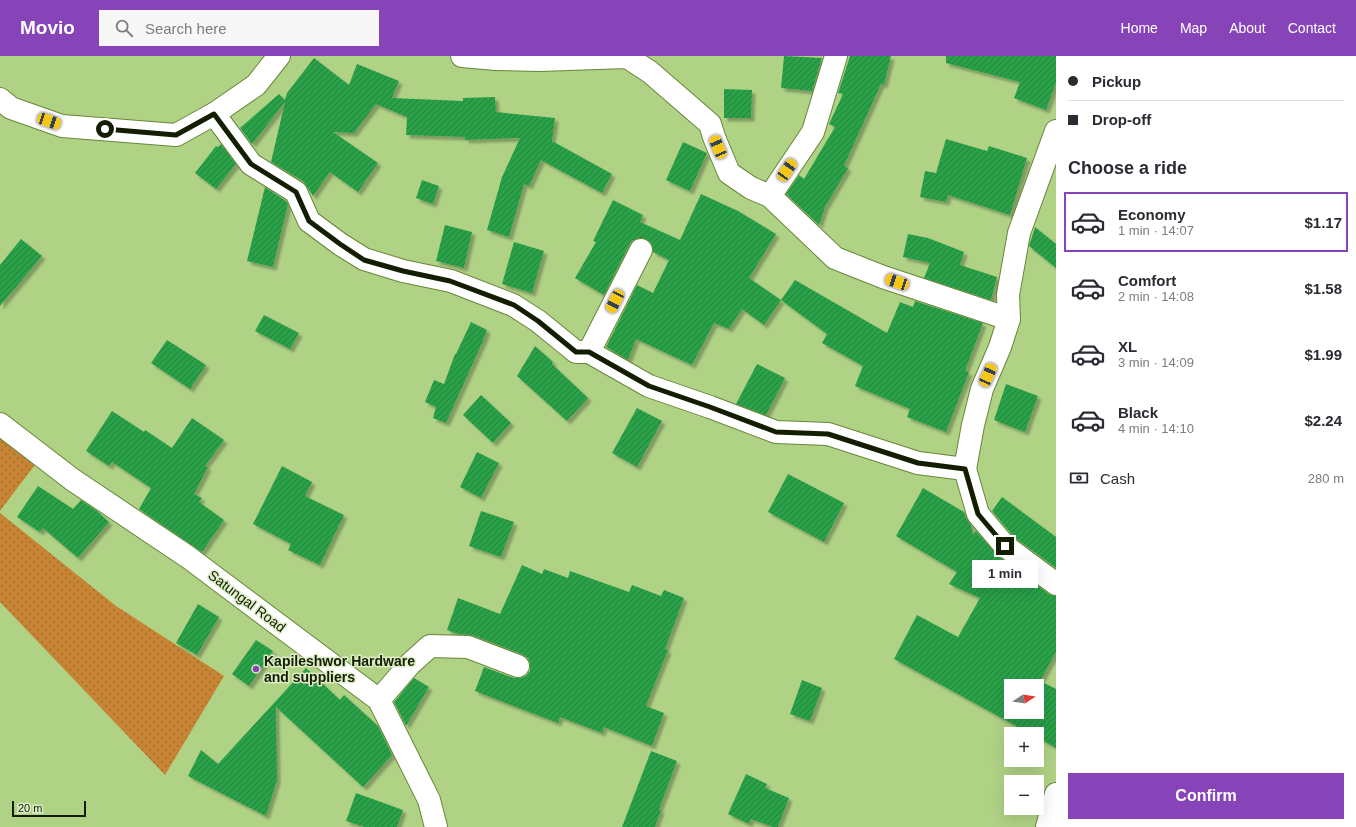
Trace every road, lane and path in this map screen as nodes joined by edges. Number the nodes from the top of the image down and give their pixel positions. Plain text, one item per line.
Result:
1 (279, 56) edge
2 (462, 56) edge
3 (627, 56) edge
4 (836, 56) edge
5 (0, 99) edge
6 (214, 114) junction
7 (1056, 131) edge
8 (770, 196) junction
9 (641, 250) dead end
10 (1009, 319) junction
11 (589, 352) junction
12 (0, 424) edge
13 (965, 469) junction
14 (1056, 584) edge
15 (518, 666) dead end
16 (379, 700) junction
17 (1056, 794) edge
18 (436, 827) edge
19 (1046, 827) edge

1 - 6 street
2 - 3 street
3 - 8 street
4 - 8 street
5 - 6 street
6 - 11 street
7 - 10 street
8 - 10 street
9 - 11 street
10 - 13 street
11 - 13 street
12 - 16 street, Satungal Road
13 - 14 street
15 - 16 street
16 - 18 street, Satungal Road
17 - 19 street

